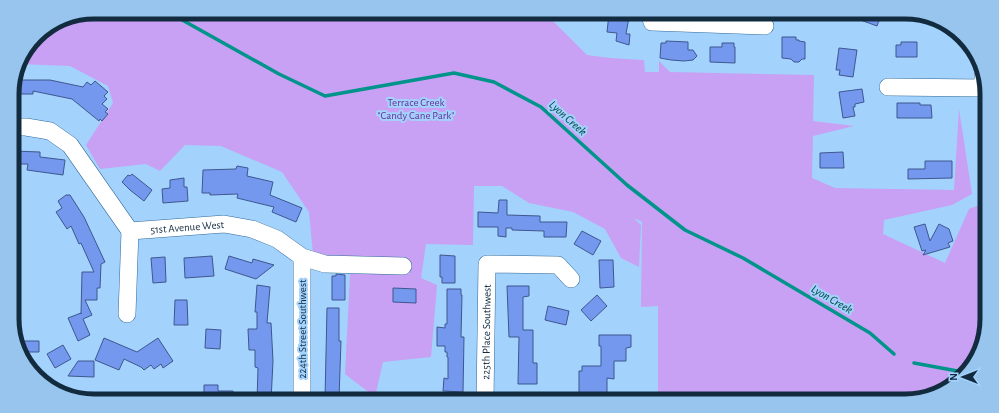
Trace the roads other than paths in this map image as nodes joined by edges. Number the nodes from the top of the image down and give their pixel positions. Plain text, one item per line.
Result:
1 (651, 19) edge
2 (765, 26) dead end
3 (888, 87) dead end
4 (979, 88) edge
5 (19, 127) edge
6 (130, 231) junction
7 (302, 257) junction
8 (403, 266) dead end
9 (571, 280) dead end
10 (127, 314) dead end
11 (302, 394) edge
12 (485, 394) edge

1 - 2 street
3 - 4 street
5 - 6 street
6 - 7 street, 51st Avenue West
6 - 10 street
7 - 8 street, 51st Avenue West
7 - 11 street, 224th Street Southwest
9 - 12 street, 225th Place Southwest

